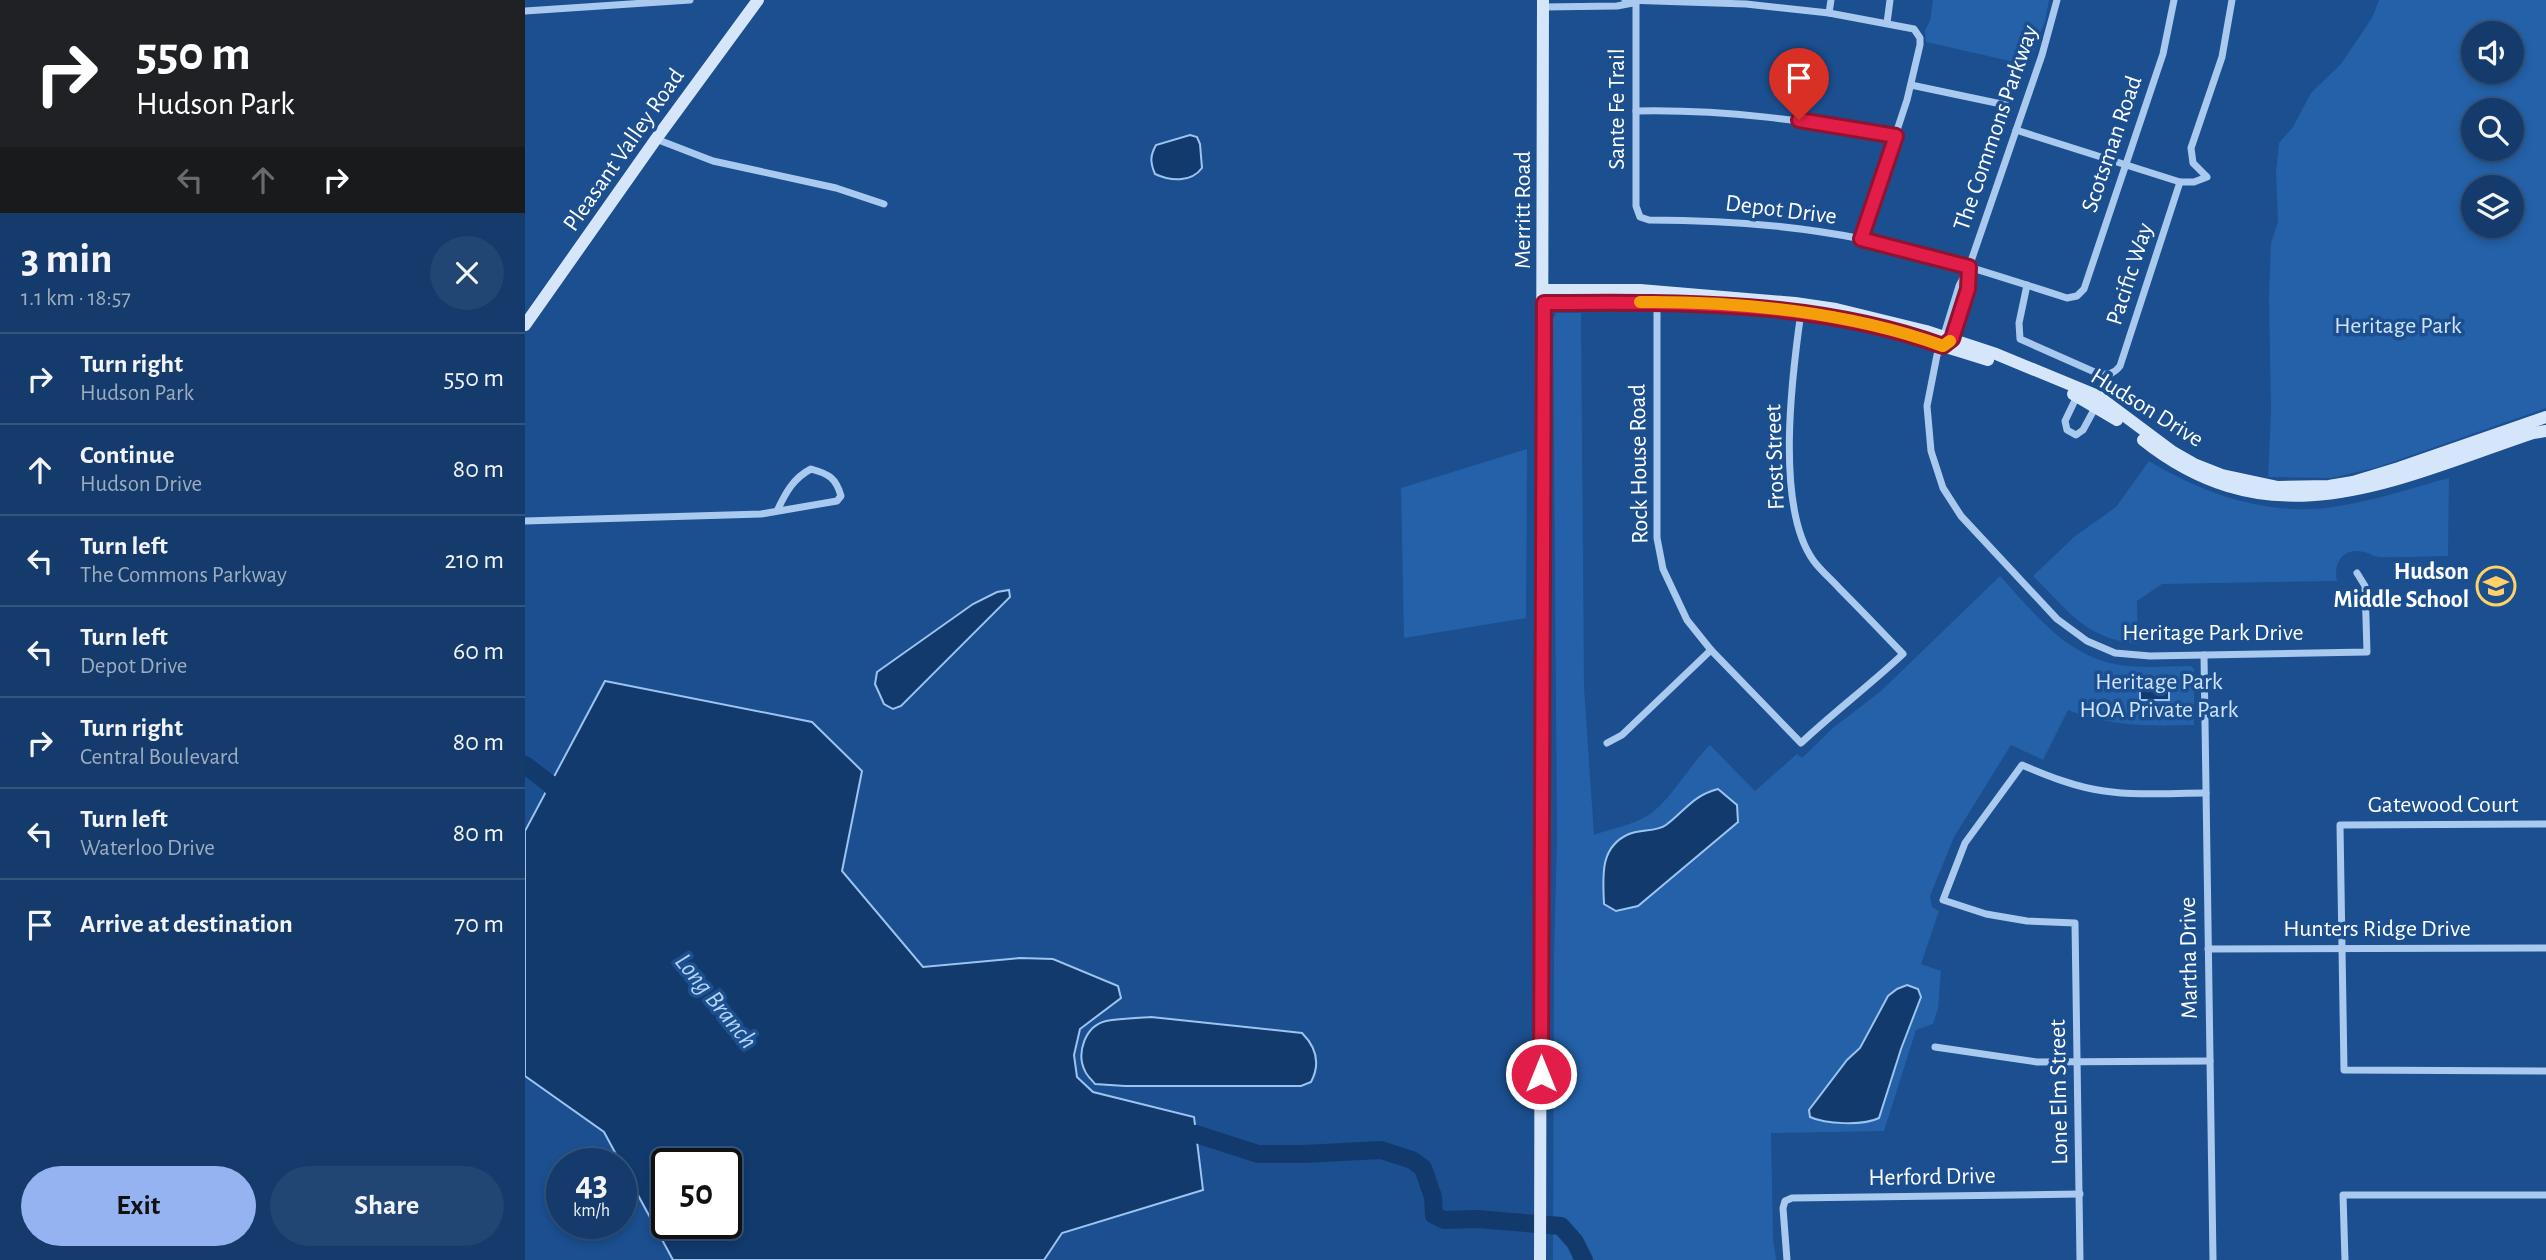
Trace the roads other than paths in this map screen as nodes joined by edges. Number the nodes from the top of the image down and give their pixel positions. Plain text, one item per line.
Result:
1 (690, 0) edge
2 (758, 0) edge
3 (1625, 0) edge
4 (1831, 0) edge
5 (1890, 0) edge
6 (2057, 0) edge
7 (2174, 0) edge
8 (2232, 0) edge
9 (1636, 1) edge
10 (1543, 3) edge
11 (525, 11) edge
12 (1829, 13) junction
13 (1887, 23) junction
14 (1911, 85) junction
15 (2006, 105) dead end
16 (1636, 111) junction
17 (2016, 130) junction
18 (1896, 136) junction
19 (656, 139) junction
20 (2125, 166) junction
21 (2181, 182) junction
22 (884, 204) dead end
23 (1640, 217) joint
24 (1861, 239) junction
25 (1969, 267) junction
26 (2027, 285) junction
27 (1544, 296) junction
28 (2077, 296) joint
29 (1657, 302) junction
30 (1802, 309) junction
31 (525, 325) edge
32 (1946, 340) junction
33 (2079, 393) junction
34 (2099, 402) junction
35 (2546, 417) edge
36 (2546, 431) edge
37 (776, 511) junction
38 (525, 521) edge
39 (2357, 573) dead end
40 (1711, 650) junction
41 (2204, 655) junction
42 (1607, 743) dead end
43 (1801, 743) joint
44 (2206, 793) junction
45 (2546, 824) edge
46 (2341, 947) junction
47 (2546, 948) edge
48 (2208, 949) junction
49 (1935, 1047) dead end
50 (2210, 1061) junction
51 (2078, 1062) junction
52 (2546, 1071) edge
53 (2080, 1194) junction
54 (2546, 1195) edge
55 (1540, 1260) edge
56 (1787, 1260) edge
57 (2081, 1260) edge
58 (2213, 1260) edge
59 (2345, 1260) edge

1 - 11 street
2 - 19 street, Pleasant Valley Road
3 - 9 street
4 - 12 street
5 - 13 street
6 - 17 street, The Commons Parkway
7 - 20 street, Scotsman Road
8 - 21 street
9 - 10 street
9 - 12 street
9 - 16 street, Sante Fe Trail
10 - 27 street, Merritt Road
12 - 13 street
13 - 14 street
14 - 15 street
14 - 18 street
16 - 18 street
16 - 23 street, Sante Fe Trail
17 - 20 street
17 - 25 street, The Commons Parkway
18 - 24 street
19 - 22 street
19 - 31 street, Pleasant Valley Road
20 - 21 street
20 - 28 street, Scotsman Road
21 - 26 street, Pacific Way
23 - 24 street, Depot Drive
24 - 25 street, Depot Drive
25 - 26 street, Depot Drive
25 - 32 street, The Commons Parkway
26 - 28 street, Depot Drive
27 - 29 street, Hudson Drive
27 - 30 street, Hudson Drive
27 - 55 street, Merritt Road
29 - 30 street, Hudson Drive
29 - 40 street, Rock House Road
30 - 32 street, Hudson Drive
30 - 43 street, Frost Street
32 - 33 street, Hudson Drive
32 - 41 street, Heritage Park Drive
33 - 34 street, Hudson Drive
33 - 34 street
34 - 35 street, Hudson Drive
34 - 36 street, Hudson Drive
37 - 37 street
37 - 38 street
39 - 41 street, Heritage Park Drive
40 - 42 street
40 - 43 street, Rock House Road
41 - 44 street, Martha Drive
44 - 48 street, Martha Drive
44 - 51 street, Lone Elm Street
45 - 46 street, Gatewood Court
46 - 47 street, Hunters Ridge Drive
46 - 48 street, Hunters Ridge Drive
46 - 52 street
48 - 50 street, Martha Drive
49 - 51 street
50 - 51 street
50 - 58 street, Martha Drive
51 - 53 street, Lone Elm Street
53 - 56 street, Herford Drive
53 - 57 street, Lone Elm Street
54 - 59 street

